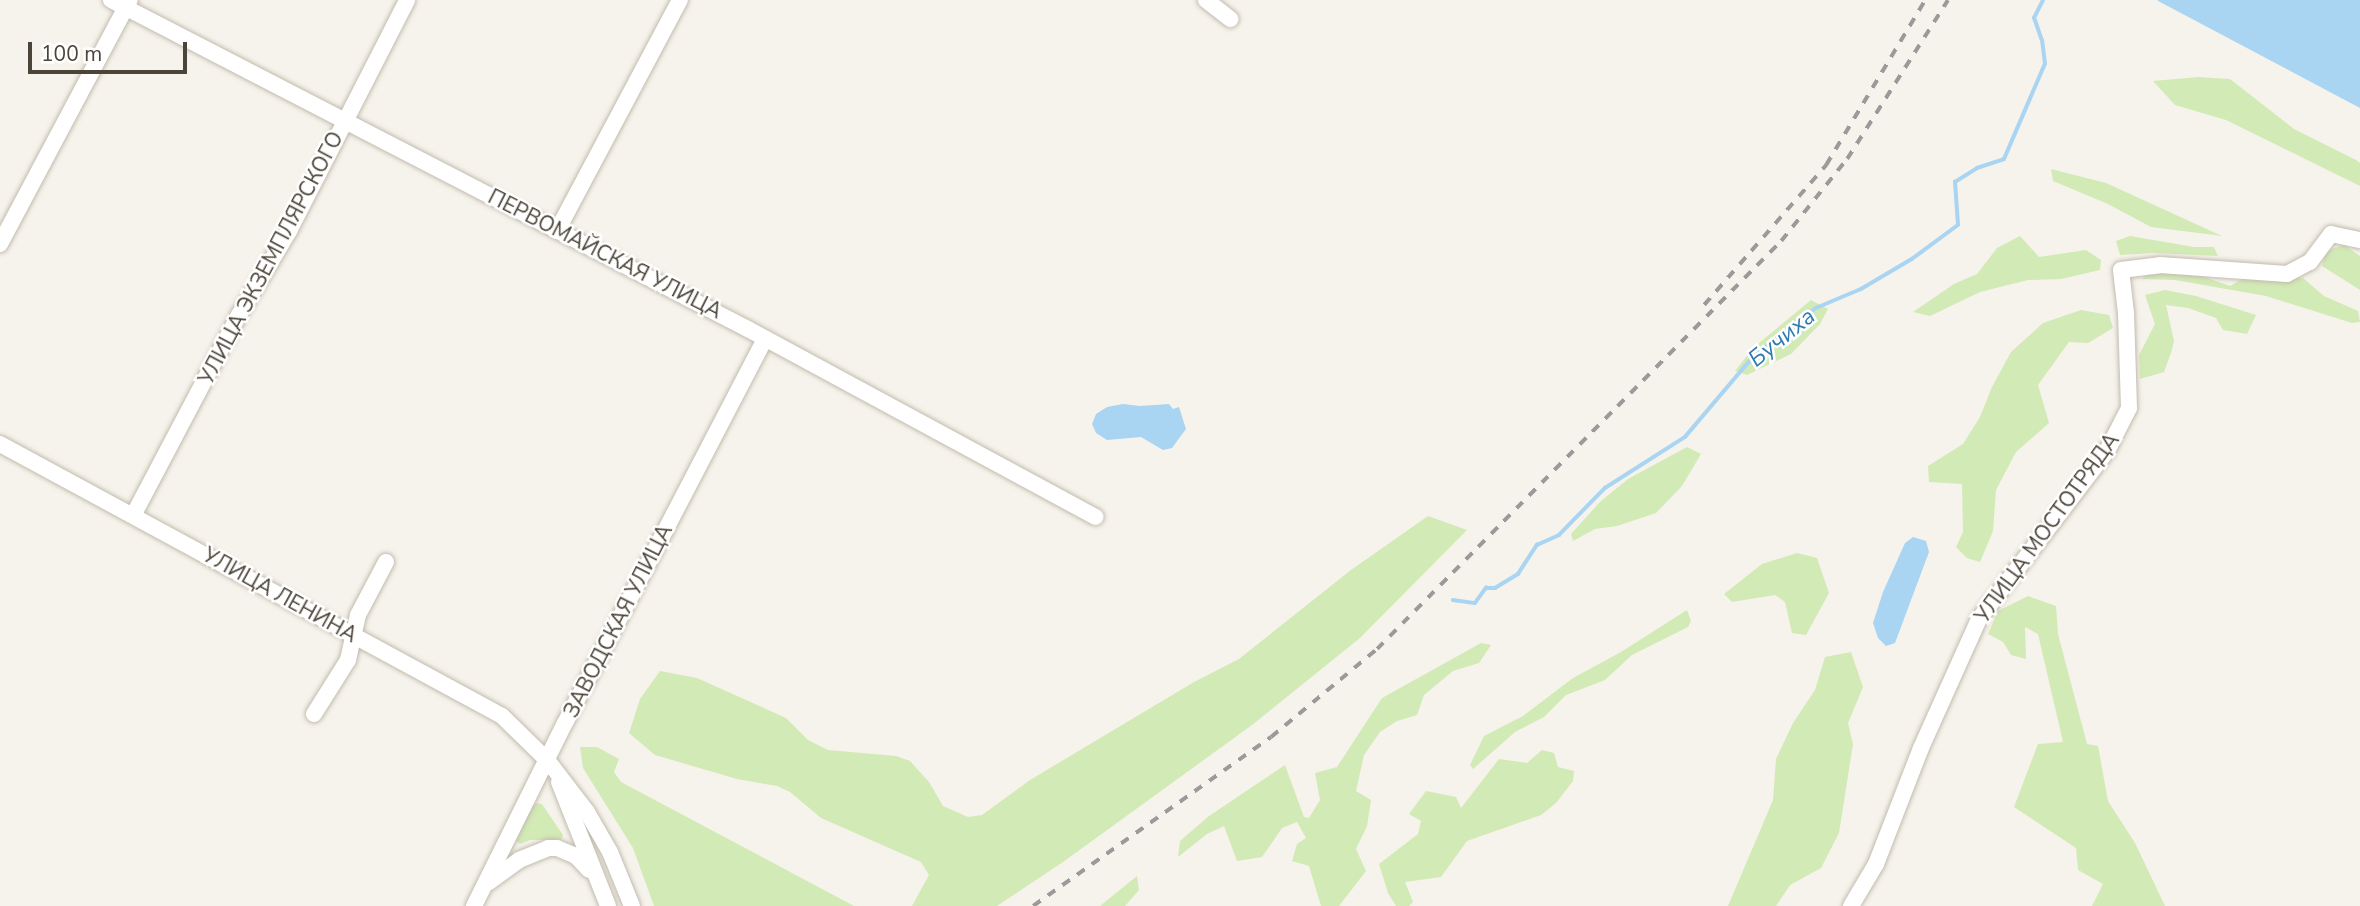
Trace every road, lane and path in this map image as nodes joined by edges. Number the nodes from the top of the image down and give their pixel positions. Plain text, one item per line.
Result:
1 (407, 0) edge
2 (1206, 0) edge
3 (672, 2) edge
4 (122, 3) edge
5 (1230, 19) dead end
6 (346, 119) junction
7 (557, 231) junction
8 (2360, 240) edge
9 (0, 244) edge
10 (765, 339) junction
11 (0, 444) edge
12 (134, 514) junction
13 (1095, 517) dead end
14 (386, 562) dead end
15 (353, 635) junction
16 (314, 714) dead end
17 (551, 765) junction
18 (580, 815) junction
19 (597, 877) junction
20 (487, 883) junction
21 (474, 906) edge
22 (608, 906) edge
23 (632, 906) edge
24 (1851, 906) edge

1 - 6 street, УЛИЦА ЭКЗЕМПЛЯРСКОГО
2 - 5 street
3 - 7 street
4 - 6 street, ПЕРВОМАЙСКАЯ УЛИЦА
4 - 9 street
6 - 7 street, ПЕРВОМАЙСКАЯ УЛИЦА
6 - 12 street, УЛИЦА ЭКЗЕМПЛЯРСКОГО
7 - 10 street, ПЕРВОМАЙСКАЯ УЛИЦА
8 - 24 street, УЛИЦА МОСТОТРЯДА
10 - 13 street, ПЕРВОМАЙСКАЯ УЛИЦА
10 - 17 street, ЗАВОДСКАЯ УЛИЦА
11 - 12 street, УЛИЦА ЛЕНИНА
12 - 15 street, УЛИЦА ЛЕНИНА
14 - 15 street
15 - 16 street
15 - 17 street, УЛИЦА ЛЕНИНА
17 - 18 street, УЛИЦА ЛЕНИНА
17 - 20 street, ЗАВОДСКАЯ УЛИЦА
18 - 19 street
18 - 23 street
19 - 20 street
19 - 22 street
20 - 21 street, ЗАВОДСКАЯ УЛИЦА

